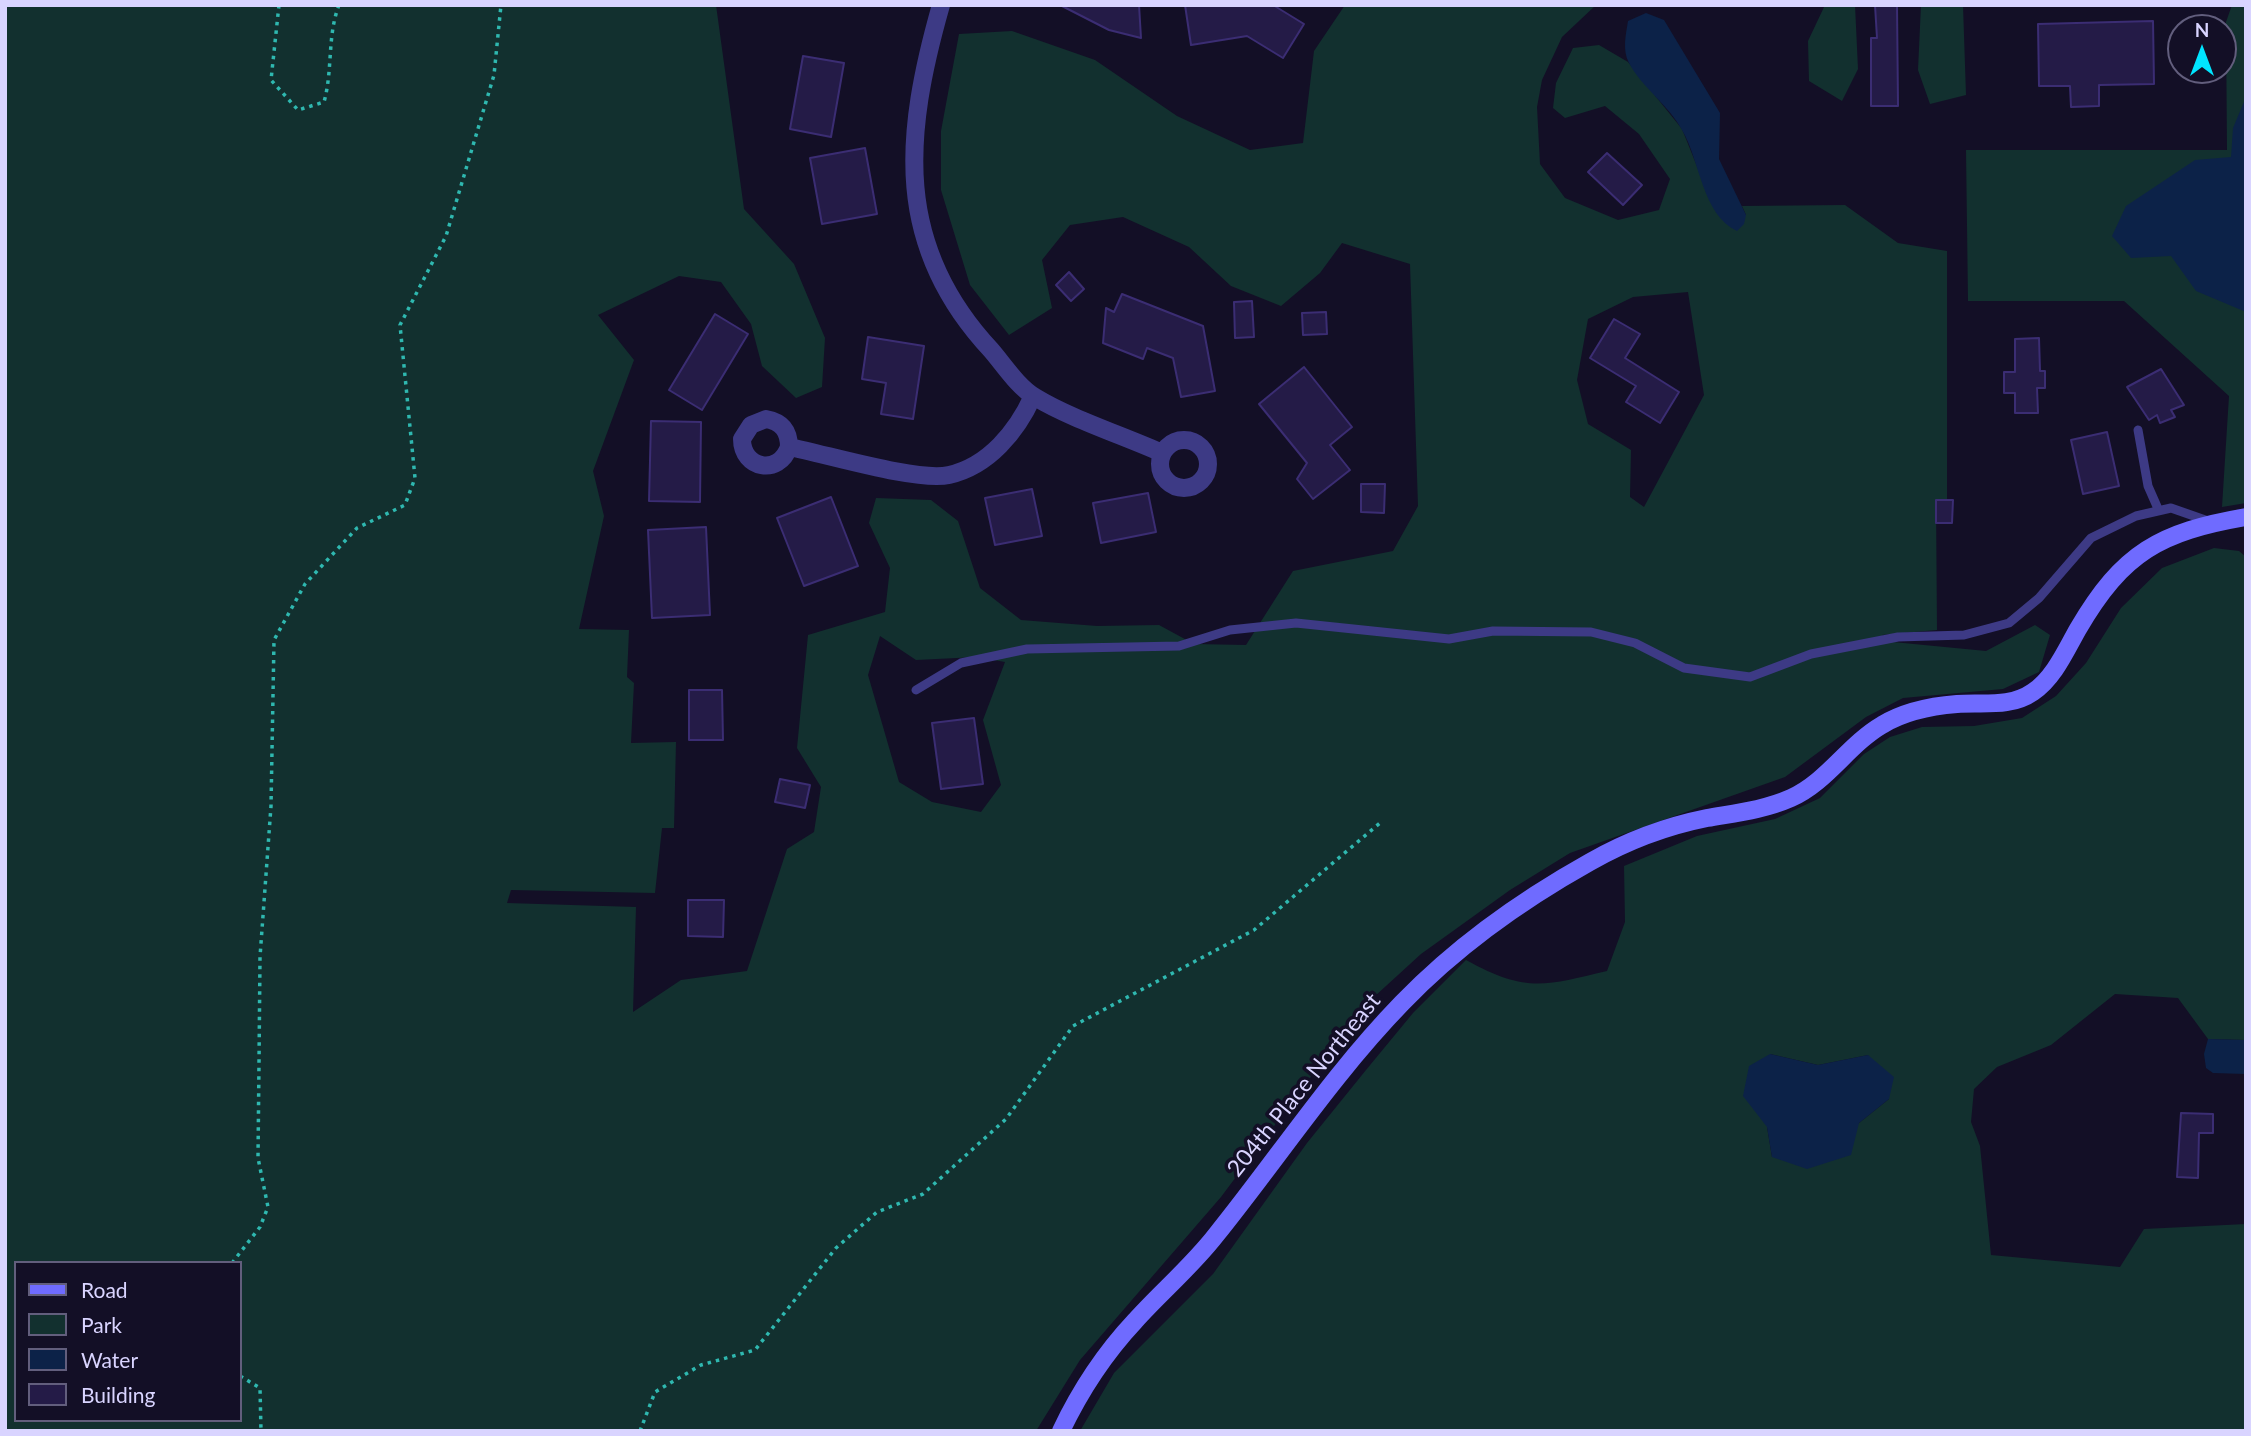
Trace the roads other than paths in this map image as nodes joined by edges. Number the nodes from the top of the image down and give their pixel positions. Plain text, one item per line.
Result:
1 (941, 5) edge
2 (1033, 396) junction
3 (2138, 430) dead end
4 (789, 447) dead end
5 (1162, 453) dead end
6 (2158, 511) junction
7 (2246, 517) edge
8 (2213, 523) junction
9 (916, 690) dead end
10 (1060, 1431) edge

1 - 2 street
2 - 4 street
2 - 5 street
3 - 6 lane
6 - 8 lane
6 - 9 lane
7 - 8 street, 204th Place Northeast
8 - 10 street, 204th Place Northeast

